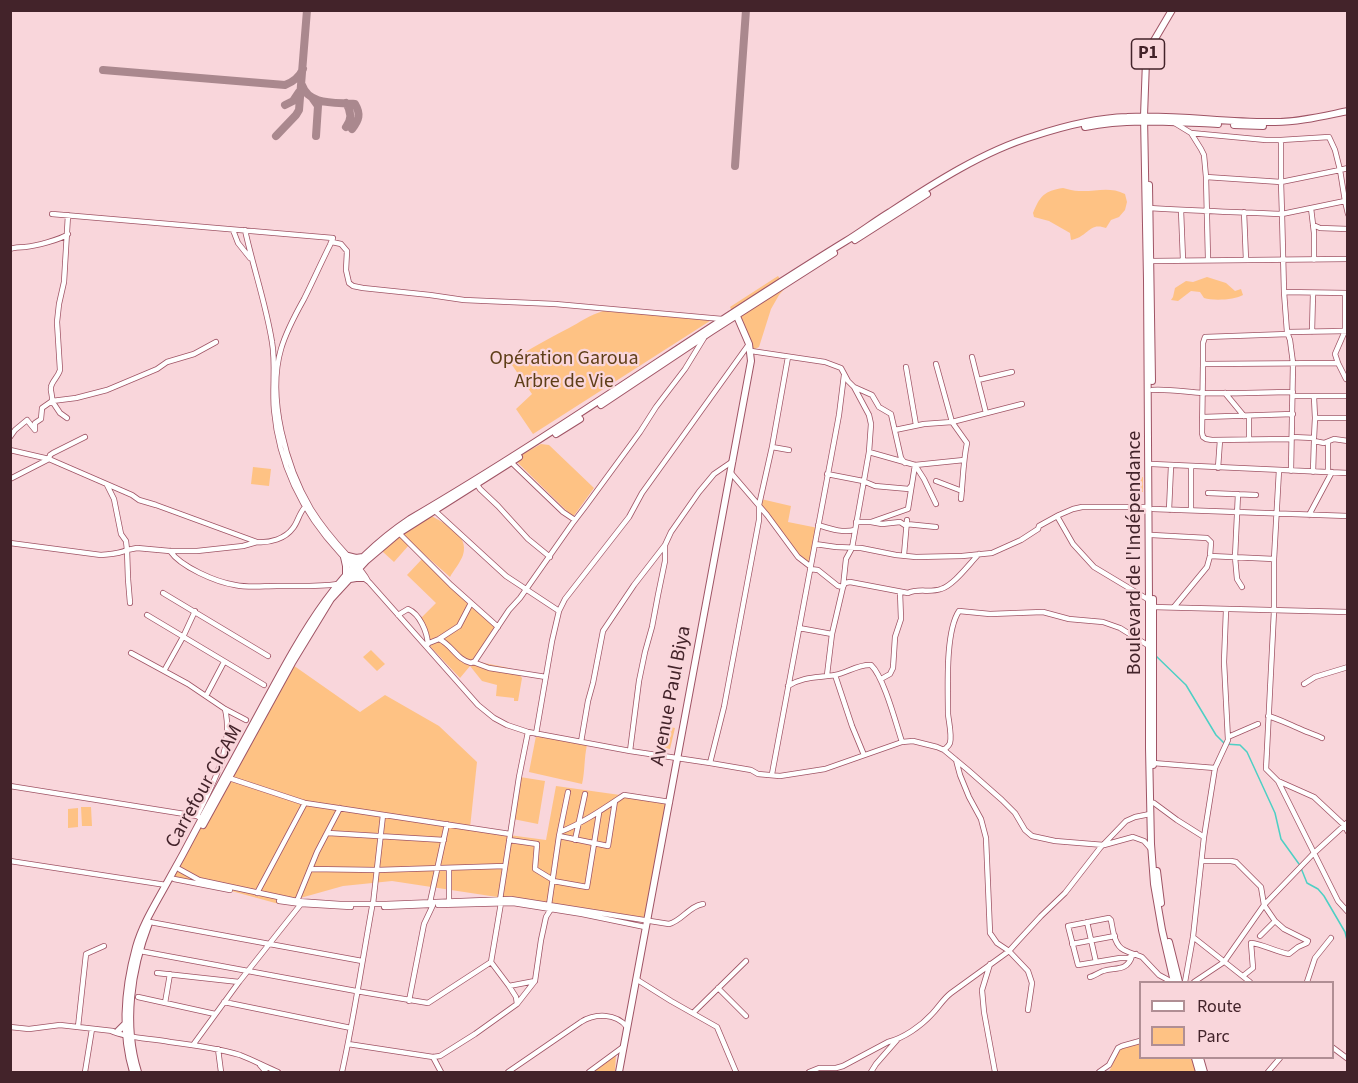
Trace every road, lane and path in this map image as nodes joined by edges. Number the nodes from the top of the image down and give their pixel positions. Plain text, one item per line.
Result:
1 (1172, 10) edge
2 (1347, 113) edge
3 (1144, 121) junction
4 (1173, 122) junction
5 (1191, 133) junction
6 (1281, 140) junction
7 (1347, 168) edge
8 (1340, 170) junction
9 (1206, 177) junction
10 (1281, 183) junction
11 (1346, 201) edge
12 (1149, 208) junction
13 (1311, 208) junction
14 (1181, 210) junction
15 (1206, 210) junction
16 (1244, 212) junction
17 (52, 214) dead end
18 (1282, 214) junction
19 (1347, 214) edge
20 (68, 216) junction
21 (1347, 220) edge
22 (1313, 225) junction
23 (1347, 229) edge
24 (235, 230) junction
25 (245, 230) junction
26 (68, 234) junction
27 (332, 240) junction
28 (10, 249) edge
29 (1208, 259) junction
30 (1183, 260) junction
31 (1246, 260) junction
32 (1283, 260) junction
33 (1314, 260) junction
34 (1347, 260) edge
35 (1151, 261) junction
36 (252, 262) junction
37 (1284, 292) junction
38 (1313, 293) junction
39 (1346, 293) edge
40 (733, 319) junction
41 (1346, 331) edge
42 (1312, 332) junction
43 (1288, 333) junction
44 (705, 336) junction
45 (216, 342) dead end
46 (750, 347) junction
47 (788, 357) junction
48 (972, 357) dead end
49 (1293, 363) junction
50 (1338, 363) junction
51 (936, 364) dead end
52 (1203, 364) junction
53 (906, 367) dead end
54 (1012, 372) dead end
55 (844, 375) junction
56 (1347, 379) edge
57 (978, 380) junction
58 (854, 387) junction
59 (1152, 390) junction
60 (1203, 393) junction
61 (1225, 393) junction
62 (1293, 394) junction
63 (1347, 396) edge
64 (1314, 397) junction
65 (52, 401) junction
66 (1022, 404) dead end
67 (986, 413) junction
68 (1293, 414) junction
69 (1246, 416) junction
70 (1203, 417) junction
71 (67, 418) dead end
72 (1315, 418) junction
73 (1347, 418) edge
74 (952, 422) junction
75 (916, 426) junction
76 (895, 430) junction
77 (10, 437) edge
78 (85, 437) dead end
79 (1292, 438) junction
80 (1314, 439) junction
81 (1220, 440) junction
82 (1249, 440) junction
83 (1347, 441) edge
84 (1328, 442) junction
85 (772, 447) junction
86 (10, 450) edge
87 (789, 450) dead end
88 (869, 452) junction
89 (49, 459) junction
90 (963, 460) junction
91 (733, 461) junction
92 (511, 462) junction
93 (905, 463) junction
94 (1152, 464) junction
95 (915, 465) junction
96 (1171, 466) dead end
97 (1191, 466) junction
98 (1218, 468) junction
99 (1279, 470) junction
100 (1291, 471) junction
101 (1313, 472) junction
102 (1330, 472) junction
103 (730, 473) junction
104 (1347, 473) edge
105 (827, 474) junction
106 (10, 479) edge
107 (863, 481) junction
108 (936, 481) dead end
109 (476, 483) junction
110 (107, 484) junction
111 (913, 484) junction
112 (962, 491) junction
113 (1208, 493) dead end
114 (1238, 494) junction
115 (1256, 495) dead end
116 (301, 499) junction
117 (961, 499) dead end
118 (936, 504) dead end
119 (759, 505) junction
120 (305, 507) junction
121 (1151, 508) junction
122 (435, 510) junction
123 (1169, 510) junction
124 (1191, 510) junction
125 (1237, 512) junction
126 (1276, 514) junction
127 (1309, 515) junction
128 (1057, 516) junction
129 (1347, 516) edge
130 (574, 520) junction
131 (856, 522) junction
132 (871, 522) junction
133 (907, 523) junction
134 (818, 525) junction
135 (936, 527) dead end
136 (855, 530) junction
137 (399, 533) junction
138 (1152, 535) junction
139 (257, 542) junction
140 (10, 543) edge
141 (815, 544) junction
142 (665, 545) junction
143 (852, 548) junction
144 (127, 550) junction
145 (170, 551) junction
146 (979, 554) junction
147 (904, 555) junction
148 (346, 556) junction
149 (1210, 556) junction
150 (550, 557) junction
151 (1234, 557) junction
152 (365, 559) junction
153 (1274, 559) junction
154 (356, 568) junction
155 (810, 568) junction
156 (347, 577) junction
157 (366, 579) junction
158 (338, 584) junction
159 (843, 587) junction
160 (1242, 587) dead end
161 (526, 590) junction
162 (900, 592) junction
163 (163, 593) dead end
164 (130, 603) dead end
165 (471, 603) junction
166 (1151, 604) junction
167 (1174, 607) junction
168 (1226, 610) junction
169 (195, 611) junction
170 (559, 611) junction
171 (1274, 611) junction
172 (1347, 612) edge
173 (147, 615) dead end
174 (398, 615) junction
175 (498, 627) junction
176 (799, 628) junction
177 (832, 634) junction
178 (183, 637) junction
179 (439, 639) junction
180 (428, 645) junction
181 (1149, 646) junction
182 (131, 653) dead end
183 (268, 656) dead end
184 (224, 662) junction
185 (473, 662) junction
186 (1347, 668) edge
187 (164, 671) junction
188 (827, 675) junction
189 (835, 675) junction
190 (546, 678) junction
191 (880, 680) junction
192 (1304, 684) dead end
193 (264, 685) dead end
194 (788, 686) junction
195 (206, 696) junction
196 (225, 709) junction
197 (1268, 716) junction
198 (246, 720) dead end
199 (1258, 724) dead end
200 (528, 732) junction
201 (536, 734) junction
202 (1322, 738) dead end
203 (581, 742) junction
204 (902, 742) junction
205 (1227, 742) junction
206 (944, 750) junction
207 (630, 751) junction
208 (864, 755) junction
209 (677, 758) junction
210 (956, 760) junction
211 (710, 763) junction
212 (1153, 763) junction
213 (1215, 768) junction
214 (772, 774) junction
215 (229, 778) junction
216 (1278, 781) junction
217 (10, 786) edge
218 (568, 792) dead end
219 (585, 794) dead end
220 (615, 801) junction
221 (670, 802) junction
222 (305, 803) junction
223 (1154, 803) junction
224 (340, 808) junction
225 (599, 813) junction
226 (383, 814) junction
227 (1150, 814) junction
228 (199, 817) junction
229 (1346, 823) edge
230 (447, 824) junction
231 (578, 825) junction
232 (1347, 832) edge
233 (328, 833) junction
234 (510, 834) junction
235 (559, 834) junction
236 (380, 836) junction
237 (1204, 837) junction
238 (444, 840) junction
239 (509, 840) junction
240 (575, 840) junction
241 (593, 844) junction
242 (1104, 845) junction
243 (1151, 849) junction
244 (1313, 854) junction
245 (10, 861) edge
246 (1202, 861) junction
247 (505, 866) junction
248 (449, 868) junction
249 (179, 869) junction
250 (310, 869) junction
251 (438, 869) junction
252 (377, 870) junction
253 (174, 879) junction
254 (553, 881) junction
255 (166, 885) junction
256 (257, 893) junction
257 (449, 901) junction
258 (299, 902) junction
259 (501, 902) junction
260 (431, 904) junction
261 (703, 904) dead end
262 (1264, 905) junction
263 (373, 906) junction
264 (550, 907) junction
265 (542, 908) junction
266 (1347, 912) edge
267 (546, 917) junction
268 (1275, 921) junction
269 (150, 922) junction
270 (1087, 922) junction
271 (646, 924) junction
272 (1115, 936) junction
273 (1260, 936) dead end
274 (1193, 937) junction
275 (1331, 938) dead end
276 (1092, 941) junction
277 (1072, 944) junction
278 (269, 945) junction
279 (104, 946) dead end
280 (140, 951) junction
281 (1009, 951) junction
282 (1134, 955) junction
283 (362, 961) junction
284 (746, 961) dead end
285 (491, 962) junction
286 (1096, 962) junction
287 (1224, 962) junction
288 (990, 964) junction
289 (249, 971) junction
290 (157, 973) dead end
291 (170, 974) junction
292 (1243, 976) junction
293 (1090, 977) dead end
294 (636, 978) junction
295 (535, 981) junction
296 (1171, 981) edge
297 (1173, 981) edge
298 (1179, 981) edge
299 (1185, 981) edge
300 (1196, 981) edge
301 (1249, 981) edge
302 (1307, 981) edge
303 (239, 982) junction
304 (509, 986) junction
305 (718, 988) junction
306 (356, 991) junction
307 (138, 998) dead end
308 (409, 1001) junction
309 (224, 1002) junction
310 (165, 1003) junction
311 (517, 1004) junction
312 (1028, 1010) dead end
313 (693, 1013) junction
314 (215, 1014) junction
315 (629, 1016) junction
316 (746, 1016) dead end
317 (620, 1020) junction
318 (126, 1023) junction
319 (10, 1027) edge
320 (78, 1027) junction
321 (627, 1027) junction
322 (351, 1028) junction
323 (92, 1029) junction
324 (114, 1031) junction
325 (128, 1034) junction
326 (897, 1040) junction
327 (1139, 1041) edge
328 (348, 1044) junction
329 (193, 1045) junction
330 (623, 1047) junction
331 (218, 1049) junction
332 (1334, 1049) edge
333 (434, 1058) junction
334 (1279, 1059) edge
335 (1347, 1059) edge
336 (258, 1063) junction
337 (828, 1070) edge
338 (85, 1072) edge
339 (133, 1072) edge
340 (138, 1072) edge
341 (221, 1072) edge
342 (266, 1072) edge
343 (278, 1072) edge
344 (342, 1072) edge
345 (441, 1072) edge
346 (510, 1072) edge
347 (589, 1072) edge
348 (619, 1072) edge
349 (736, 1072) edge
350 (808, 1072) edge
351 (871, 1072) edge
352 (995, 1072) edge
353 (1099, 1072) edge
354 (1268, 1072) edge

1 - 3 main road, P1
2 - 3 main road
2 - 4 main road
3 - 4 main road
3 - 12 main road, Boulevard de l'Indépendance
3 - 40 main road
3 - 121 main road, Boulevard de l'Indépendance
4 - 5 street
5 - 6 street
5 - 9 street
6 - 8 street
6 - 10 street
7 - 8 street
8 - 10 street
8 - 11 street
9 - 10 street
9 - 15 street
10 - 18 street
11 - 13 street
11 - 19 street
12 - 14 street
12 - 35 main road, Boulevard de l'Indépendance
13 - 18 street
13 - 22 street
14 - 15 street
14 - 30 street
15 - 16 street
15 - 29 street
16 - 18 street
16 - 31 street
17 - 20 street
18 - 32 street
20 - 24 street
20 - 26 street
21 - 23 street
22 - 23 street
22 - 33 street
24 - 25 street
24 - 36 street
25 - 27 street
25 - 36 street
26 - 28 street
26 - 65 street
27 - 40 street
27 - 116 street
29 - 30 street
29 - 31 street
30 - 35 street
31 - 32 street
32 - 33 street
32 - 37 street
33 - 34 street
35 - 59 main road, Boulevard de l'Indépendance
36 - 116 street
37 - 38 street
37 - 43 street
38 - 39 street
38 - 42 street
39 - 41 street
40 - 44 main road
40 - 46 main road
40 - 152 main road
41 - 42 street
41 - 50 street
42 - 43 street
43 - 49 street
43 - 52 street
44 - 92 main road
44 - 130 street
45 - 65 street
46 - 47 street
46 - 91 main road, Avenue Paul Biya
46 - 170 street
47 - 55 street
47 - 85 street
48 - 57 street
49 - 50 street
49 - 52 street
49 - 62 street
50 - 56 street
51 - 74 street
52 - 60 street
53 - 75 street
54 - 57 street
55 - 58 street
55 - 105 street
57 - 67 street
58 - 76 street
58 - 88 street
59 - 60 street
59 - 94 main road, Boulevard de l'Indépendance
60 - 61 street
60 - 70 street
61 - 62 street
61 - 69 street
62 - 64 street
62 - 68 street
63 - 64 street
64 - 72 street
65 - 71 street
65 - 77 street
66 - 67 street
67 - 74 street
68 - 69 street
68 - 79 street
69 - 70 street
69 - 82 street
70 - 81 street
72 - 73 street
72 - 80 street
74 - 75 street
74 - 90 street
75 - 76 street
76 - 93 street
78 - 89 street
79 - 80 street
79 - 82 street
79 - 100 street
80 - 84 street
80 - 101 street
81 - 82 street
81 - 98 street
83 - 84 street
84 - 102 street
85 - 87 street
85 - 119 street
86 - 89 street
88 - 93 street
88 - 107 street
89 - 106 street
89 - 110 street
90 - 95 street
90 - 112 street
91 - 103 main road, Avenue Paul Biya
91 - 142 street
92 - 109 main road
92 - 130 street
93 - 95 street
94 - 97 street
94 - 121 main road, Boulevard de l'Indépendance
95 - 111 street
95 - 118 street
96 - 123 street
97 - 98 street
97 - 124 street
98 - 99 street
99 - 100 street
99 - 126 street
100 - 101 street
101 - 102 street
102 - 104 street
102 - 127 street
103 - 119 street
103 - 209 main road, Avenue Paul Biya
105 - 107 street
105 - 134 street
107 - 111 street
107 - 131 street
108 - 112 street
109 - 122 main road
109 - 150 street
110 - 139 street
110 - 144 street
111 - 132 street
112 - 117 street
113 - 114 street
114 - 115 street
114 - 125 street
116 - 120 street
116 - 148 street
119 - 155 street
119 - 211 street
120 - 139 street
120 - 148 street
121 - 123 street
121 - 128 street
121 - 138 main road, Boulevard de l'Indépendance
121 - 166 main road, Boulevard de l'Indépendance
122 - 137 main road
122 - 161 street
123 - 124 street
124 - 125 street
125 - 126 street
125 - 151 street
126 - 127 street
126 - 153 street
127 - 129 street
128 - 146 street
128 - 166 street
130 - 150 street
131 - 132 street
131 - 136 street
132 - 133 street
133 - 135 street
133 - 147 street
134 - 136 street
134 - 141 street
136 - 143 street
137 - 152 main road
137 - 165 street
138 - 149 street
138 - 166 main road, Boulevard de l'Indépendance
139 - 145 street
140 - 144 street
141 - 143 street
141 - 155 street
142 - 203 street
142 - 207 street
143 - 147 street
143 - 159 street
144 - 145 street
144 - 164 street
145 - 158 street
146 - 147 street
146 - 162 street
148 - 152 main road
148 - 154 street
148 - 156 main road
149 - 151 street
149 - 167 street
150 - 161 street
151 - 153 street
151 - 160 street
152 - 154 main road, Carrefour CICAM
152 - 157 main road
153 - 171 street
154 - 156 main road, Carrefour CICAM
154 - 157 street
155 - 159 street
155 - 176 street
156 - 157 main road
156 - 158 main road
156 - 215 main road, Carrefour CICAM
157 - 174 street
158 - 228 main road
159 - 162 street
159 - 177 street
161 - 170 street
161 - 175 street
162 - 191 street
163 - 169 street
165 - 175 street
165 - 179 street
166 - 167 street
166 - 181 main road, Boulevard de l'Indépendance
166 - 212 main road, Boulevard de l'Indépendance
167 - 168 street
168 - 171 street
168 - 205 street
169 - 178 street
169 - 183 street
170 - 190 street
171 - 172 street
171 - 197 street
173 - 178 street
174 - 180 street
174 - 180 street
175 - 185 street
176 - 177 street
176 - 194 street
177 - 188 street
178 - 184 street
178 - 187 street
179 - 180 street
179 - 185 street
180 - 200 street
181 - 206 street
181 - 227 main road, Boulevard de l'Indépendance
182 - 187 street
184 - 193 street
184 - 195 street
185 - 190 street
186 - 192 street
187 - 195 street
188 - 189 street
188 - 194 street
189 - 191 street
189 - 208 street
190 - 201 street
191 - 204 street
194 - 214 street
195 - 196 street
196 - 198 street
196 - 228 street
197 - 202 street
197 - 216 street
199 - 205 street
200 - 201 street
200 - 234 street
201 - 203 street
203 - 207 street
204 - 206 street
204 - 208 street
205 - 213 street
206 - 210 street
207 - 209 street
208 - 214 street
209 - 211 street
209 - 221 main road, Avenue Paul Biya
210 - 242 street
210 - 281 street
211 - 214 street
212 - 213 street
212 - 223 main road, Boulevard de l'Indépendance
213 - 237 street
215 - 222 street
215 - 249 main road, Carrefour CICAM
216 - 229 street
216 - 244 street
217 - 228 street
218 - 235 street
219 - 231 street
220 - 221 street
220 - 225 street
220 - 241 street
221 - 271 main road, Avenue Paul Biya
222 - 224 street
222 - 256 street
223 - 237 street
223 - 298 main road, Boulevard de l'Indépendance
224 - 226 street
224 - 233 street
225 - 231 street
225 - 241 street
226 - 230 street
226 - 236 street
227 - 242 street
227 - 243 main road, Boulevard de l'Indépendance
228 - 255 main road
229 - 232 street
229 - 244 street
230 - 234 street
230 - 238 street
231 - 235 street
231 - 240 street
233 - 236 street
233 - 250 street
234 - 239 street
235 - 240 street
235 - 254 street
236 - 238 street
236 - 252 street
237 - 246 street
238 - 251 street
239 - 247 street
239 - 254 street
240 - 241 street
241 - 254 street
242 - 243 street
242 - 281 street
243 - 297 main road, Boulevard de l'Indépendance
244 - 262 street
244 - 266 street
245 - 255 street
246 - 262 street
246 - 274 street
247 - 248 street
247 - 259 street
248 - 251 street
248 - 257 street
249 - 253 main road, Carrefour CICAM
249 - 256 street
250 - 252 street
250 - 258 street
251 - 252 street
251 - 260 street
252 - 263 street
253 - 258 street
253 - 269 main road, Carrefour CICAM
254 - 264 street
255 - 318 main road
256 - 258 street
257 - 259 street
257 - 260 street
258 - 263 street
258 - 278 street
259 - 260 street
259 - 264 street
259 - 265 street
259 - 285 street
260 - 263 street
260 - 308 street
261 - 271 street
262 - 268 street
262 - 287 street
263 - 283 street
264 - 265 street
264 - 267 street
264 - 271 street
265 - 267 street
267 - 295 street
268 - 273 street
268 - 292 street
269 - 278 street
269 - 280 main road, Carrefour CICAM
270 - 272 street
270 - 276 street
270 - 277 street
271 - 294 main road, Avenue Paul Biya
272 - 276 street
272 - 282 street
274 - 287 street
274 - 299 street
275 - 302 street
276 - 277 street
276 - 286 street
277 - 286 street
278 - 283 street
278 - 289 street
279 - 320 street
280 - 289 street
280 - 325 main road, Carrefour CICAM
281 - 288 street
281 - 312 street
282 - 286 street
282 - 293 street
282 - 296 street
283 - 306 street
284 - 305 street
285 - 304 street
285 - 308 street
287 - 292 street
287 - 300 street
288 - 326 street
288 - 352 street
289 - 303 street
289 - 306 street
290 - 291 street
291 - 303 street
291 - 310 street
292 - 301 street
294 - 313 street
294 - 315 main road, Avenue Paul Biya
295 - 304 street
295 - 311 street
303 - 309 street
304 - 311 street
305 - 313 street
305 - 316 street
306 - 308 street
306 - 322 street
307 - 310 street
309 - 314 street
309 - 322 street
310 - 314 street
311 - 333 street
313 - 349 street
314 - 329 street
315 - 317 street
315 - 321 main road, Avenue Paul Biya
317 - 321 street
317 - 346 street
318 - 324 main road
318 - 325 main road
319 - 320 street
320 - 323 street
321 - 330 main road, Avenue Paul Biya
322 - 328 street
323 - 324 street
323 - 338 street
324 - 325 street
325 - 329 street
325 - 339 main road
325 - 340 main road
326 - 337 street
326 - 351 street
327 - 353 street
328 - 333 street
328 - 344 street
329 - 331 street
330 - 347 street
330 - 348 main road, Avenue Paul Biya
331 - 336 street
331 - 341 street
332 - 335 street
333 - 345 street
334 - 354 street
336 - 342 street
336 - 343 street
337 - 350 street

